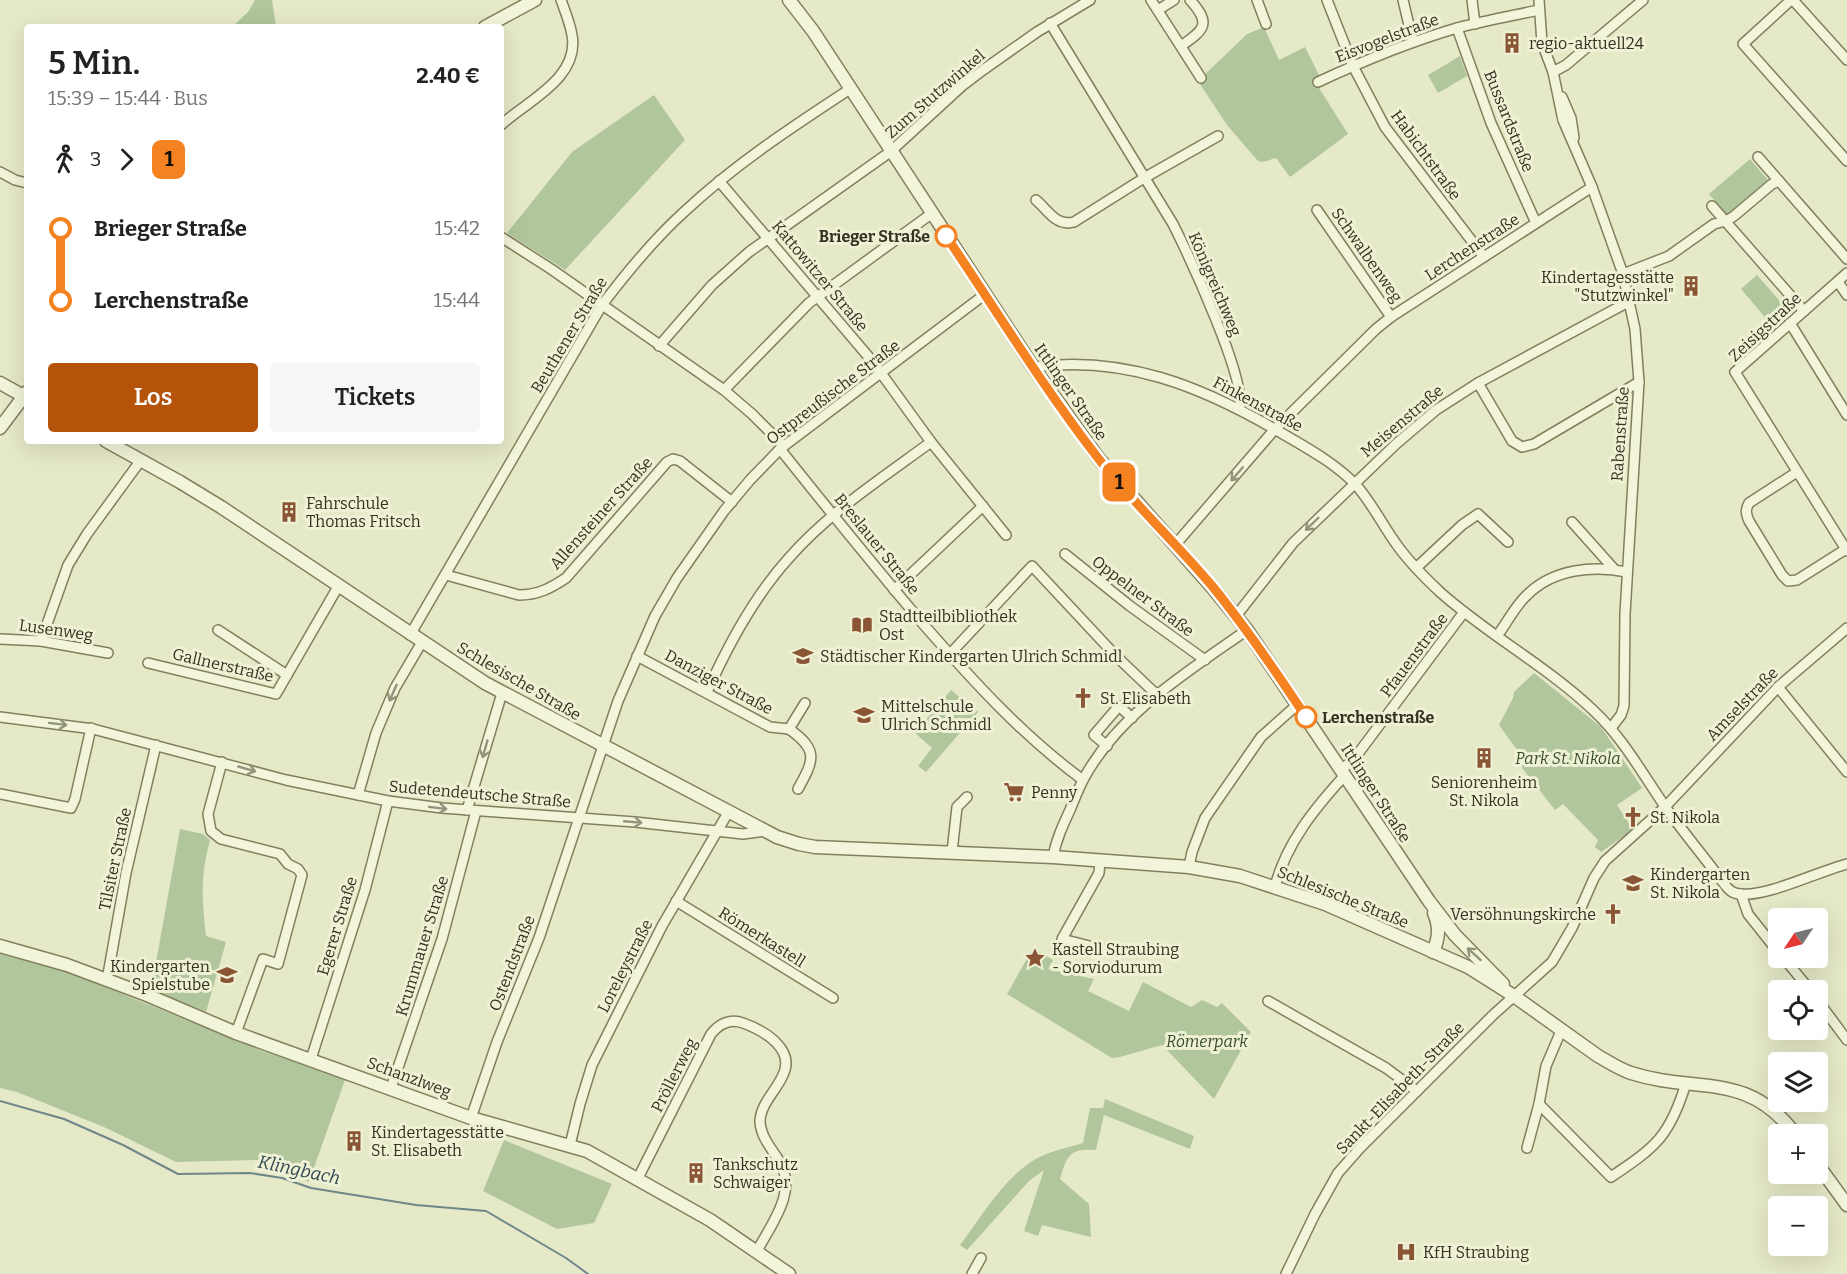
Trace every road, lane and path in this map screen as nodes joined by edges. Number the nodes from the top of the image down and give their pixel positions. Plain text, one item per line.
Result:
1 (535, 0) edge
2 (561, 0) edge
3 (789, 0) edge
4 (800, 0) edge
5 (1090, 0) edge
6 (1151, 0) edge
7 (1174, 0) edge
8 (1190, 0) edge
9 (1257, 0) edge
10 (1327, 0) edge
11 (1403, 0) edge
12 (1472, 0) edge
13 (1539, 0) edge
14 (1643, 0) edge
15 (1792, 0) edge
16 (1158, 10) junction
17 (1539, 10) junction
18 (1050, 23) junction
19 (491, 24) edge
20 (1266, 24) dead end
21 (1474, 24) junction
22 (1457, 28) junction
23 (813, 31) junction
24 (1413, 42) junction
25 (1181, 46) junction
26 (1847, 60) edge
27 (1353, 66) junction
28 (1553, 72) junction
29 (1201, 78) dead end
30 (1318, 82) dead end
31 (850, 89) junction
32 (504, 123) edge
33 (1218, 136) dead end
34 (890, 152) junction
35 (1758, 158) dead end
36 (1847, 161) edge
37 (0, 172) edge
38 (1144, 178) junction
39 (719, 181) junction
40 (1779, 181) junction
41 (24, 182) edge
42 (1592, 187) junction
43 (1036, 200) dead end
44 (1712, 206) dead end
45 (1317, 210) dead end
46 (931, 214) junction
47 (1726, 221) junction
48 (1536, 223) junction
49 (768, 237) junction
50 (504, 239) edge
51 (1484, 257) junction
52 (1847, 259) edge
53 (1847, 273) edge
54 (1623, 274) junction
55 (1838, 282) junction
56 (984, 295) junction
57 (1847, 295) edge
58 (818, 296) junction
59 (1629, 301) junction
60 (602, 305) junction
61 (1804, 311) junction
62 (1391, 317) junction
63 (1790, 323) junction
64 (659, 346) junction
65 (1033, 367) junction
66 (882, 374) junction
67 (1639, 382) junction
68 (0, 383) edge
69 (1478, 383) junction
70 (724, 390) junction
71 (24, 394) edge
72 (24, 398) edge
73 (1239, 408) junction
74 (1847, 416) edge
75 (0, 428) edge
76 (1275, 429) junction
77 (931, 442) junction
78 (112, 444) edge
79 (782, 447) junction
80 (141, 460) junction
81 (1797, 472) junction
82 (1354, 484) junction
83 (732, 502) junction
84 (983, 506) junction
85 (834, 516) junction
86 (1572, 522) dead end
87 (1006, 535) dead end
88 (1508, 542) dead end
89 (1175, 545) junction
90 (1847, 550) edge
91 (1065, 554) dead end
92 (1416, 568) junction
93 (1614, 569) junction
94 (1627, 572) junction
95 (446, 575) junction
96 (339, 585) junction
97 (894, 590) junction
98 (1464, 612) junction
99 (1236, 616) junction
100 (218, 630) dead end
101 (1247, 630) junction
102 (1845, 634) edge
103 (410, 635) junction
104 (1497, 636) junction
105 (0, 639) edge
106 (41, 641) junction
107 (422, 642) junction
108 (108, 653) dead end
109 (950, 654) junction
110 (637, 656) junction
111 (1205, 660) junction
112 (148, 663) dead end
113 (287, 675) junction
114 (1778, 687) junction
115 (707, 692) junction
116 (502, 693) junction
117 (1157, 695) junction
118 (805, 703) dead end
119 (1298, 704) junction
120 (0, 717) edge
121 (1132, 718) junction
122 (91, 728) junction
123 (1611, 728) junction
124 (789, 729) junction
125 (156, 745) junction
126 (1107, 746) junction
127 (604, 747) junction
128 (222, 762) junction
129 (1847, 772) edge
130 (1343, 773) junction
131 (1083, 780) junction
132 (798, 789) dead end
133 (0, 795) edge
134 (358, 795) junction
135 (967, 797) dead end
136 (388, 801) junction
137 (1665, 807) junction
138 (472, 811) junction
139 (729, 811) junction
140 (579, 818) junction
141 (717, 831) junction
142 (766, 831) junction
143 (952, 852) junction
144 (1053, 857) junction
145 (1100, 861) junction
146 (1847, 864) edge
147 (1189, 867) junction
148 (1275, 886) junction
149 (1741, 894) junction
150 (676, 901) junction
151 (1429, 901) junction
152 (1768, 940) edge
153 (0, 946) edge
154 (1109, 951) dead end
155 (1433, 952) junction
156 (1792, 968) edge
157 (108, 980) junction
158 (1802, 980) edge
159 (1494, 983) joint
160 (1514, 996) junction
161 (833, 998) dead end
162 (1268, 1001) dead end
163 (1828, 1014) edge
164 (1561, 1031) junction
165 (236, 1033) junction
166 (1847, 1040) edge
167 (311, 1059) junction
168 (1686, 1083) junction
169 (391, 1088) junction
170 (1417, 1091) junction
171 (1539, 1104) junction
172 (471, 1118) junction
173 (1787, 1124) edge
174 (570, 1145) junction
175 (1527, 1148) dead end
176 (638, 1178) junction
177 (1828, 1179) edge
178 (1847, 1204) edge
179 (757, 1251) junction
180 (981, 1258) dead end
181 (789, 1274) edge
182 (972, 1274) edge
183 (1286, 1274) edge

1 - 19 street
2 - 32 street
3 - 23 street, Ittlinger Straße
4 - 23 street, Ittlinger Straße
5 - 18 street, Zum Stutzwinkel
6 - 16 street
7 - 16 street
8 - 25 street
9 - 20 street
10 - 27 street, Habichtstraße
11 - 24 street
12 - 21 street
13 - 17 street, Rabenstraße
14 - 28 street
15 - 26 street
15 - 36 street
16 - 25 street
17 - 21 street, Eisvogelstraße
17 - 28 street, Rabenstraße
18 - 34 street, Zum Stutzwinkel
18 - 38 street, Königreichweg
21 - 22 street, Eisvogelstraße
22 - 24 street, Eisvogelstraße
22 - 48 street, Bussardstraße
23 - 31 street, Ittlinger Straße
24 - 27 street, Eisvogelstraße
25 - 29 street
27 - 30 street, Eisvogelstraße
27 - 51 street, Habichtstraße
28 - 42 street, Rabenstraße
31 - 34 street, Ittlinger Straße
31 - 39 street, Beuthener Straße
33 - 38 street
34 - 46 street, Ittlinger Straße
34 - 49 street, Zum Stutzwinkel
35 - 40 street
37 - 41 street
38 - 43 street
38 - 73 street, Königreichweg
39 - 49 street, Kattowitzer Straße
39 - 60 street, Beuthener Straße
40 - 47 street
40 - 52 street
42 - 48 street, Lerchenstraße
42 - 54 street, Rabenstraße
44 - 47 street
45 - 62 street, Schwalbenweg
46 - 56 street, Ittlinger Straße
46 - 58 street
47 - 54 street
47 - 61 street
48 - 51 street, Lerchenstraße
49 - 58 street, Kattowitzer Straße
49 - 64 street, Zum Stutzwinkel
50 - 60 street, Breslauer Straße
51 - 62 street, Lerchenstraße
53 - 55 street, Zeisigstraße
54 - 59 street, Rabenstraße
55 - 57 street
55 - 61 street, Zeisigstraße
56 - 65 street, Ittlinger Straße
56 - 66 street, Ostpreußische Straße
58 - 66 street, Kattowitzer Straße
58 - 70 street
59 - 67 street, Rabenstraße
59 - 69 street, Meisenstraße
60 - 64 street, Breslauer Straße
60 - 95 street, Beuthener Straße
61 - 63 street, Zeisigstraße
62 - 76 street, Lerchenstraße
63 - 74 street
63 - 81 street, Zeisigstraße
64 - 70 street, Breslauer Straße
65 - 73 street, Finkenstraße
65 - 89 street, Ittlinger Straße
66 - 77 street, Kattowitzer Straße
66 - 79 street, Ostpreußische Straße
67 - 69 street
67 - 94 street, Rabenstraße
68 - 71 street
69 - 82 street, Meisenstraße
70 - 79 street, Breslauer Straße
72 - 75 street
73 - 76 street, Finkenstraße
76 - 82 street, Finkenstraße
76 -> 89 street, Lerchenstraße
77 - 84 street, Kattowitzer Straße
77 - 85 street
78 - 80 street, Schlesische Straße
79 - 83 street, Ostpreußische Straße
79 - 85 street, Breslauer Straße
80 - 96 street, Schlesische Straße
80 - 106 street
81 - 90 street, Zeisigstraße
81 - 90 street, Zeisigstraße
82 - 92 street, Finkenstraße
82 -> 99 street, Meisenstraße
83 - 95 street, Allensteiner Straße
83 - 110 street, Ostpreußische Straße
84 - 87 street, Kattowitzer Straße
84 - 97 street
85 - 97 street, Breslauer Straße
85 - 115 street
86 - 93 street
88 - 92 street
89 - 99 street, Ittlinger Straße
91 - 111 street, Oppelner Straße
92 - 98 street, Finkenstraße
93 - 94 street
93 - 104 street
94 - 123 street, Rabenstraße
95 - 103 street, Beuthener Straße
96 - 103 street, Schlesische Straße
96 - 113 street, Gallnerstraße
97 - 109 street, Breslauer Straße
98 - 104 street, Finkenstraße
98 - 130 street, Pfauenstraße
99 - 101 street, Ittlinger Straße
100 - 113 street
101 - 111 street
101 - 119 street, Ittlinger Straße
102 - 114 street, Amselstraße
103 - 107 street, Schlesische Straße
104 - 123 street, Finkenstraße
105 - 106 street, Lusenweg
106 - 108 street, Lusenweg
107 - 116 street, Schlesische Straße
107 -> 134 street
109 - 117 street
109 - 131 street, Breslauer Straße
110 - 115 street, Danziger Straße
110 - 127 street, Ostpreußische Straße
111 - 117 street
112 - 113 street, Gallnerstraße
114 - 129 street
114 - 137 street, Amselstraße
115 - 124 street, Danziger Straße
116 - 127 street, Schlesische Straße
116 -> 138 street, Krummauer Straße
117 - 121 street
118 - 124 street, Danziger Straße
119 - 130 street, Ittlinger Straße
119 - 147 street
120 -> 122 street, Sudetendeutsche Straße
121 - 126 street
121 - 126 street
122 - 125 street, Sudetendeutsche Straße
122 - 133 street
123 - 137 street, Finkenstraße
124 - 132 street, Danziger Straße
125 - 128 street, Sudetendeutsche Straße
125 - 157 street, Tilsiter Straße
126 - 131 street
127 - 139 street, Schlesische Straße
127 - 140 street, Ostpreußische Straße
128 -> 134 street, Sudetendeutsche Straße
128 - 165 street
130 - 148 street, Pfauenstraße
130 - 151 street, Ittlinger Straße
131 - 144 street
134 - 136 street, Sudetendeutsche Straße
135 - 143 street
136 -> 138 street, Sudetendeutsche Straße
136 - 167 street, Egerer Straße
137 - 149 street, Finkenstraße
137 - 160 street, Amselstraße
138 - 140 street, Sudetendeutsche Straße
138 - 169 street, Krummauer Straße
139 - 141 street, Loreleystraße
139 - 142 street, Schlesische Straße
140 -> 141 street, Sudetendeutsche Straße
140 - 172 street, Ostendstraße
141 - 142 street, Sudetendeutsche Straße
141 - 150 street, Loreleystraße
142 - 143 street, Schlesische Straße
143 - 144 street, Schlesische Straße
144 - 145 street, Schlesische Straße
145 - 147 street, Schlesische Straße
145 - 154 street
146 - 149 street
147 - 148 street, Schlesische Straße
148 - 155 street, Schlesische Straße
149 - 152 street
150 - 161 street, Römerkastell
150 - 174 street, Loreleystraße
151 - 155 street, Ittlinger Straße
160 -> 151 street, Ittlinger Straße
153 - 157 street, Schanzlweg
155 - 159 street, Schlesische Straße
156 - 158 street
157 - 165 street, Schanzlweg
159 - 160 street, Ittlinger Straße
160 - 164 street, Ittlinger Straße
160 - 170 street, Sankt-Elisabeth-Straße
162 - 170 street
163 - 166 street
164 - 168 street, Ittlinger Straße
164 - 171 street
165 - 167 street, Schanzlweg
167 - 169 street, Schanzlweg
168 - 171 street
168 - 173 street, Ittlinger Straße
169 - 172 street, Schanzlweg
170 - 183 street, Sankt-Elisabeth-Straße
171 - 175 street
172 - 174 street, Schanzlweg
174 - 176 street, Schanzlweg
176 - 179 street, Schanzlweg
176 - 179 street, Pröllerweg
177 - 178 street
179 - 181 street, Schanzlweg
180 - 182 street

